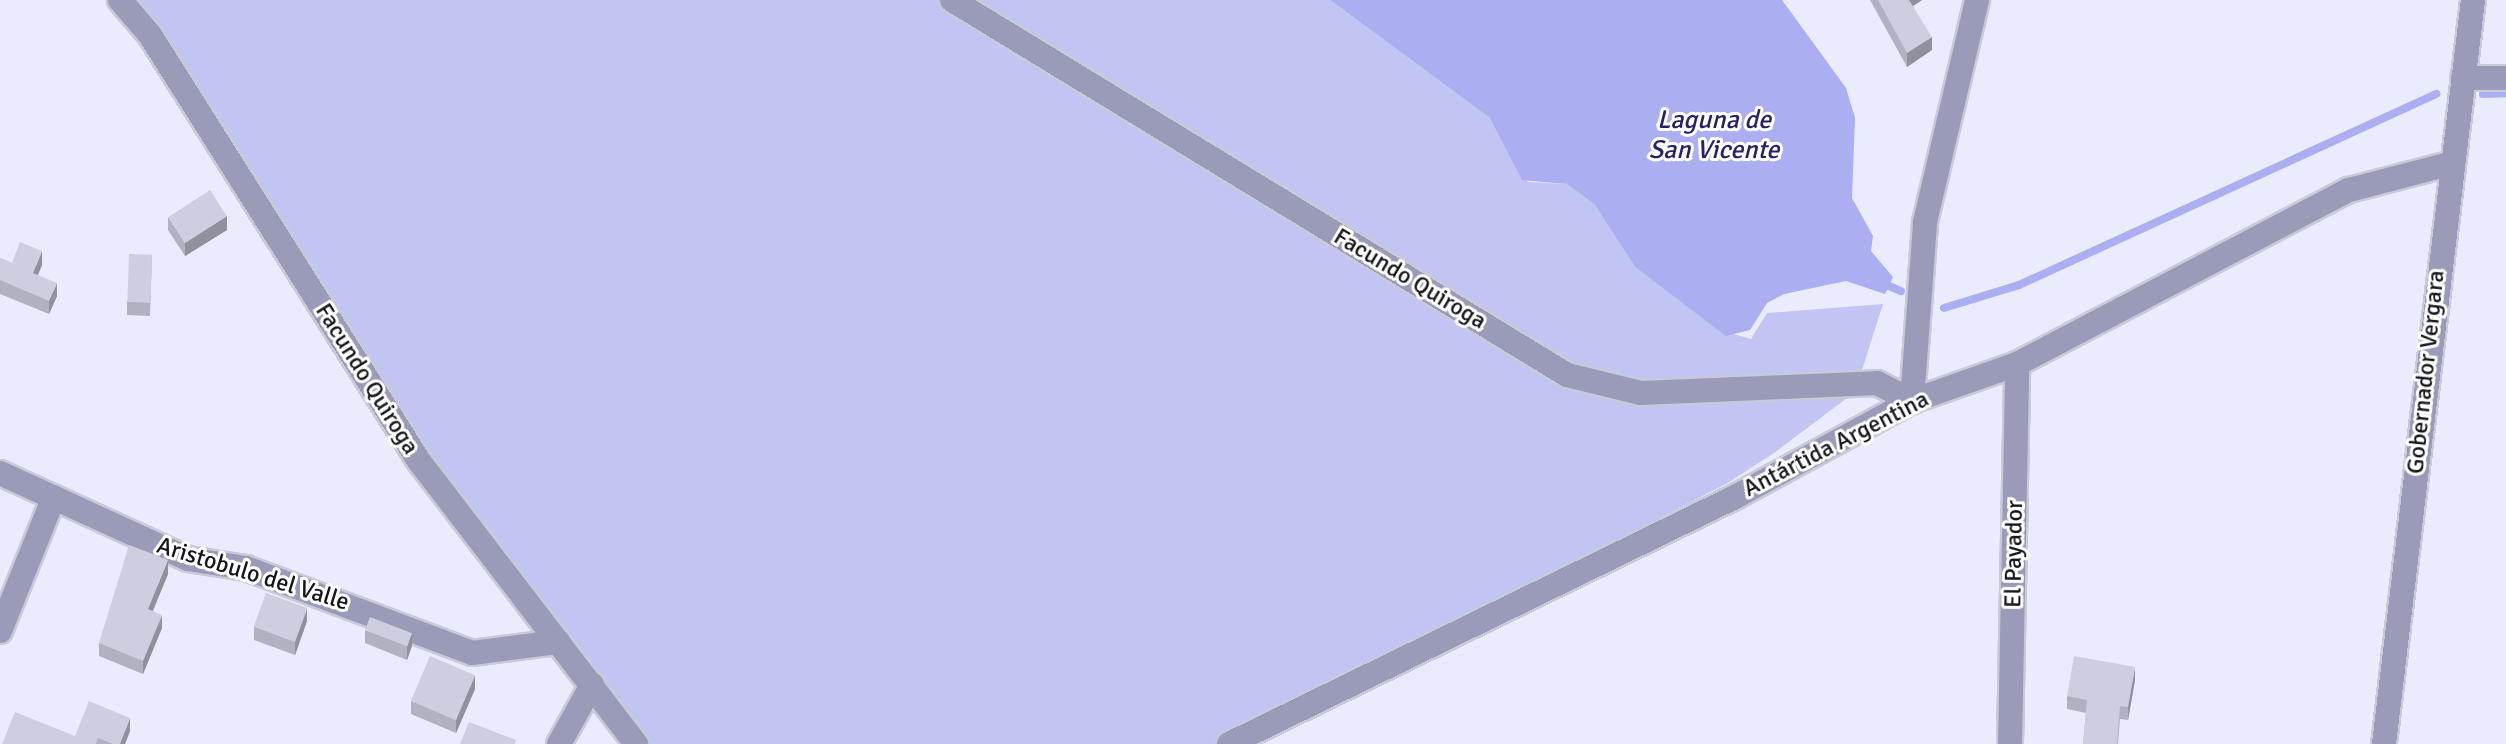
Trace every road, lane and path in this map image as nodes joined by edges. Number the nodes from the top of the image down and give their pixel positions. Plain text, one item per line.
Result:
1 (120, 0) edge
2 (952, 0) edge
3 (1977, 0) edge
4 (2473, 0) edge
5 (2463, 78) junction
6 (2506, 78) edge
7 (2449, 164) junction
8 (2017, 364) junction
9 (1912, 401) junction
10 (0, 473) edge
11 (54, 497) junction
12 (0, 631) edge
13 (558, 642) junction
14 (592, 685) junction
15 (559, 744) edge
16 (636, 744) edge
17 (1229, 744) edge
18 (2010, 744) edge
19 (2384, 744) edge

1 - 13 street, Facundo Quiroga
2 - 9 street, Facundo Quiroga
3 - 9 street
4 - 5 street, Gobernador Vergara
5 - 6 street
5 - 7 street, Gobernador Vergara
7 - 8 street, Antártida Argentina
7 - 19 street, Gobernador Vergara
8 - 9 street, Antártida Argentina
8 - 18 street, El Payador
9 - 17 street, Antártida Argentina
10 - 11 street, Aristobulo del Valle
11 - 12 street
11 - 13 street, Aristobulo del Valle
13 - 14 street, Facundo Quiroga
14 - 15 street
14 - 16 street, Facundo Quiroga

